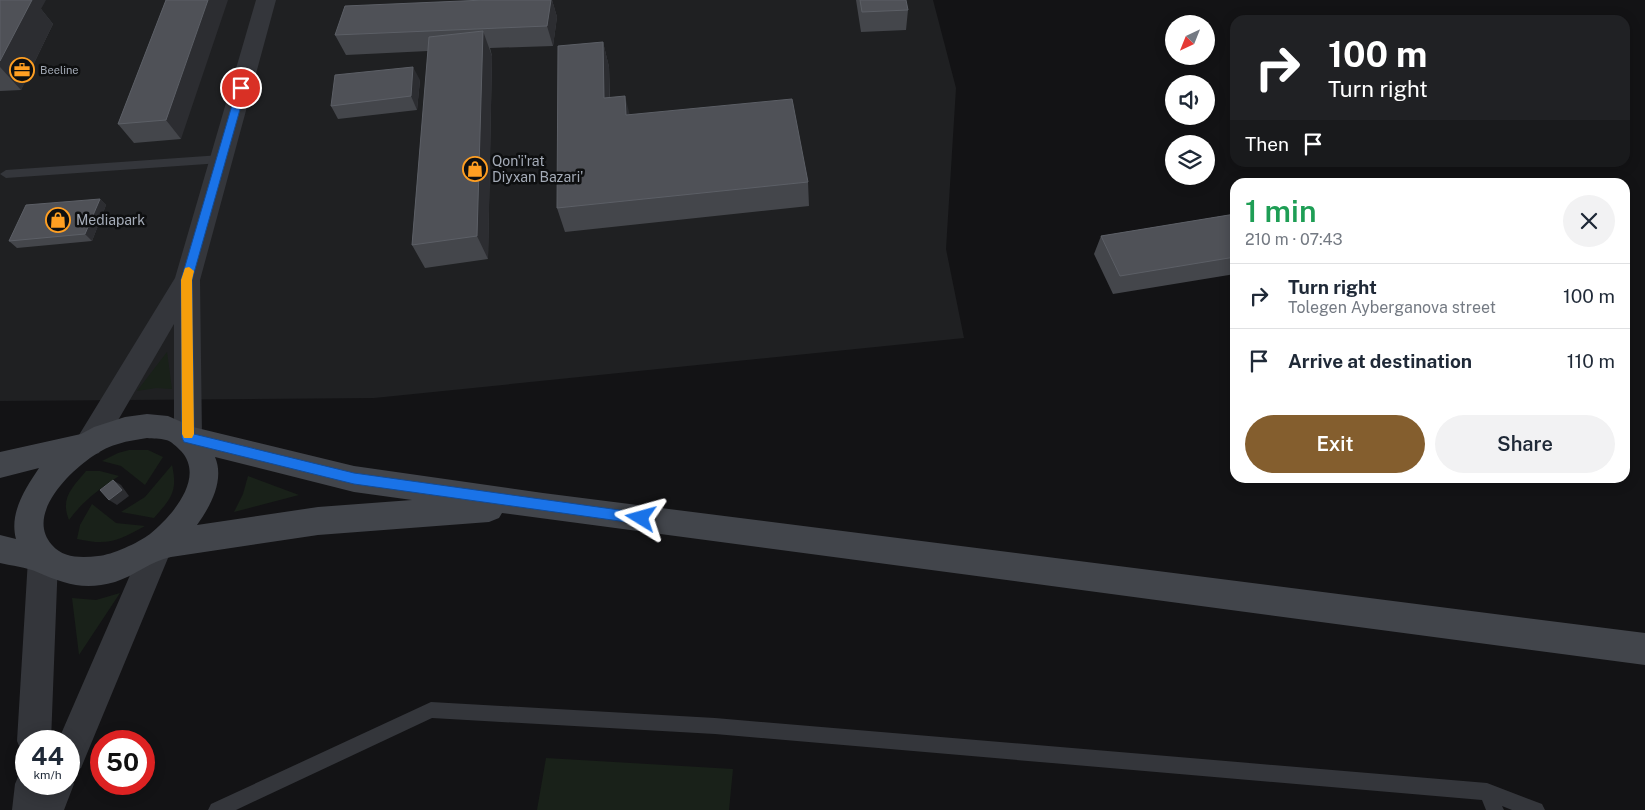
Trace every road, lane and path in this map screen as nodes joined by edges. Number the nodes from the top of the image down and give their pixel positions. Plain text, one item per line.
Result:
1 (266, 0) edge
2 (221, 159) junction
3 (6, 174) dead end
4 (186, 280) junction
5 (188, 438) junction
6 (89, 444) junction
7 (0, 465) edge
8 (543, 506) junction
9 (158, 546) junction
10 (0, 549) edge
11 (43, 559) junction
12 (1645, 649) edge
13 (35, 730) edge
14 (80, 730) edge
15 (1488, 792) junction
16 (31, 795) edge
17 (52, 795) edge
18 (30, 810) edge
19 (46, 810) edge
20 (217, 810) edge
21 (1496, 810) edge
22 (1536, 810) edge

1 - 2 street
2 - 3 lane
2 - 4 street
4 - 5 street
4 - 6 street
5 - 6 main road
5 - 8 main road
5 - 9 main road
6 - 7 main road
6 - 11 main road
8 - 9 main road
8 - 12 main road
9 - 11 main road
9 - 14 street
10 - 11 main road
11 - 13 street
15 - 20 lane
15 - 21 lane
15 - 22 lane
16 - 18 street
17 - 19 street

